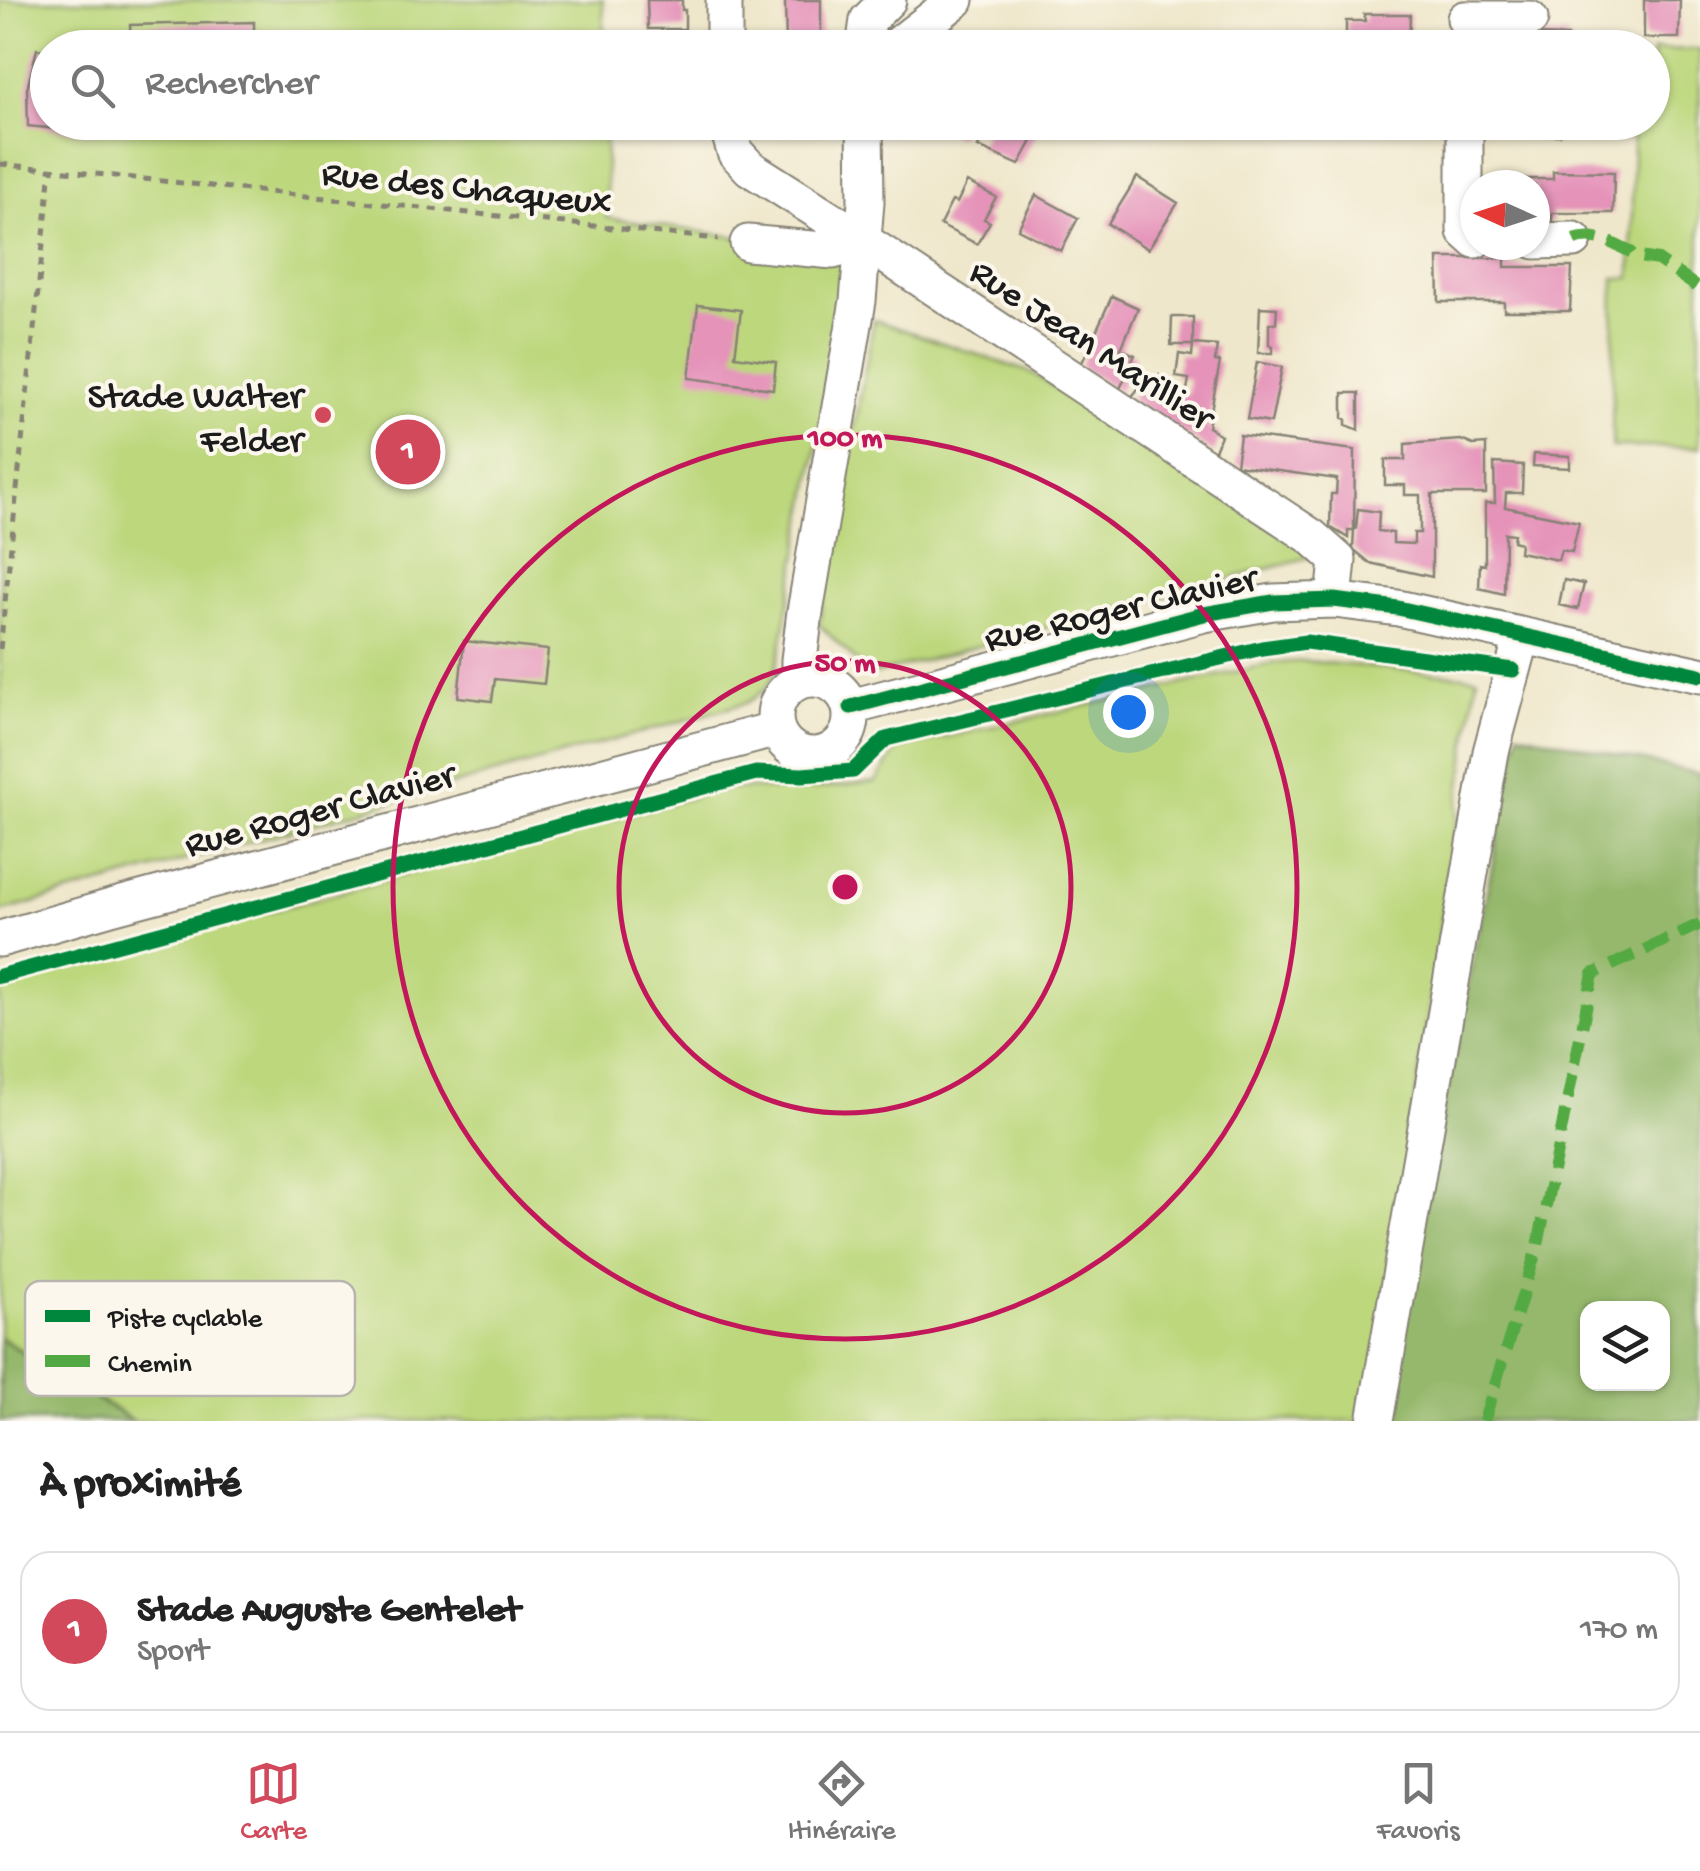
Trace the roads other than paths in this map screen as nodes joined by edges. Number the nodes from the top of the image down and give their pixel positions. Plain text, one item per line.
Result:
1 (724, 0) edge
2 (888, 0) edge
3 (956, 0) edge
4 (1530, 19) dead end
5 (1466, 22) edge
6 (724, 30) edge
7 (867, 30) edge
8 (917, 30) edge
9 (731, 140) edge
10 (865, 140) edge
11 (1465, 140) edge
12 (1465, 170) edge
13 (1574, 240) dead end
14 (1550, 241) edge
15 (748, 242) road end
16 (864, 242) junction
17 (1334, 600) junction
18 (1522, 637) junction
19 (1700, 675) edge
20 (799, 681) junction
21 (851, 707) junction
22 (777, 729) junction
23 (0, 939) edge
24 (1375, 1421) edge

1 - 6 street
2 - 7 street
3 - 8 street
4 - 5 street
9 - 16 street
10 - 16 street
11 - 12 street
13 - 14 street
15 - 16 street
16 - 17 street, Rue Jean Marillier
16 - 20 street
17 - 18 street, Rue Roger Clavier
17 - 21 street, Rue Roger Clavier
18 - 19 street, Rue Roger Clavier
18 - 24 street
20 - 21 street
20 - 22 street
21 - 22 street
22 - 23 street, Rue Roger Clavier

